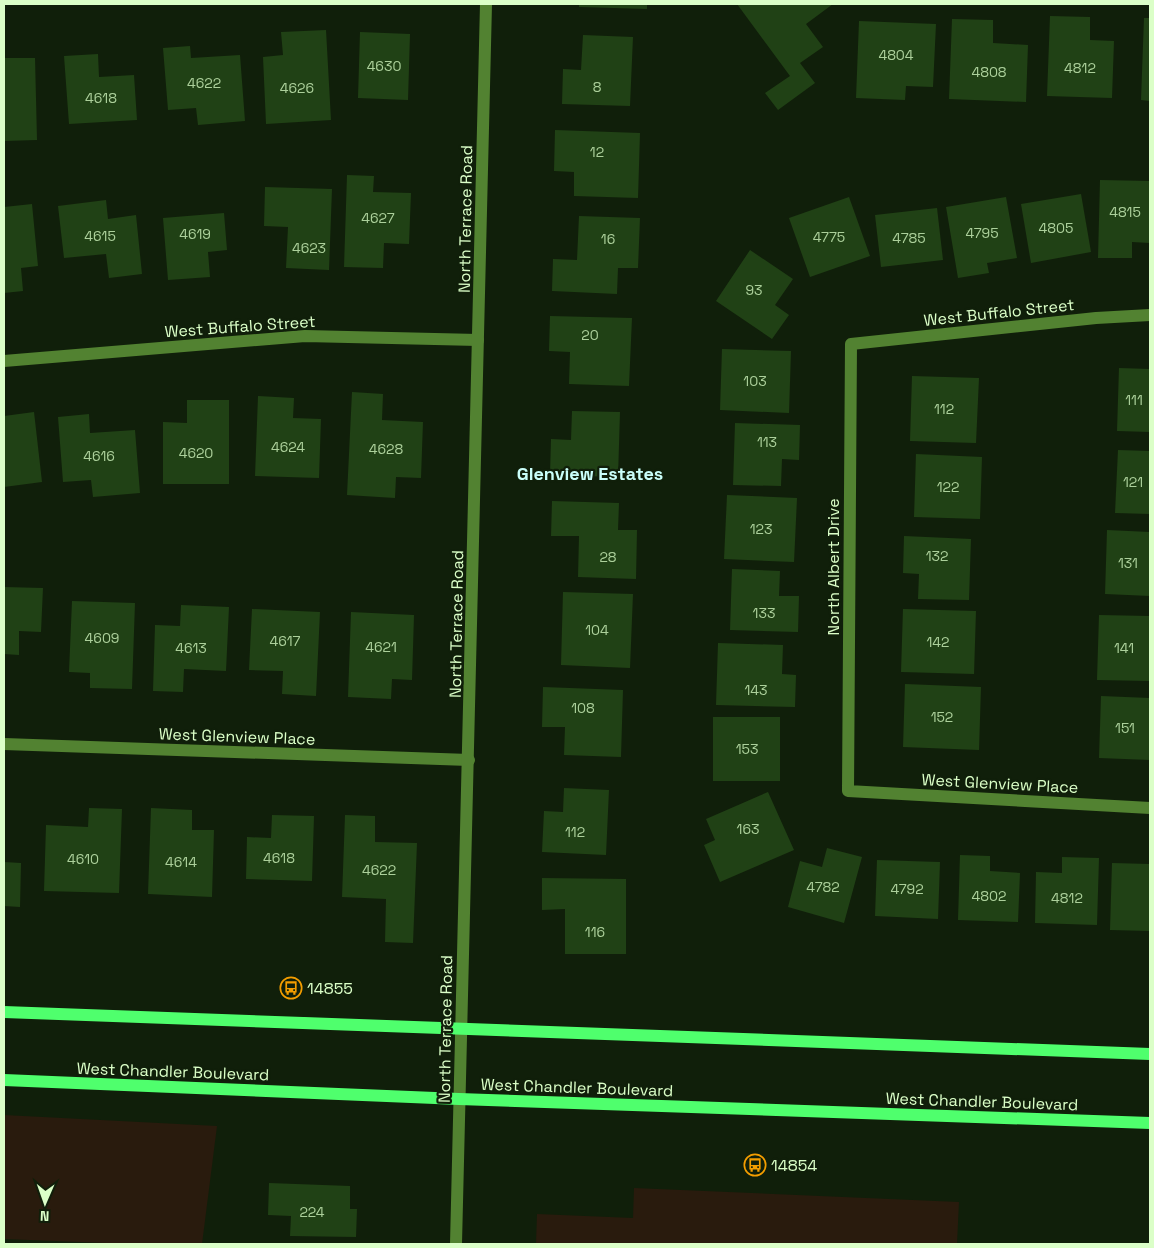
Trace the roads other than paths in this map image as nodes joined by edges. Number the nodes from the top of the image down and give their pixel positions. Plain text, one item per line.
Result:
1 (486, 4) edge
2 (1150, 315) edge
3 (478, 340) junction
4 (851, 344) joint
5 (4, 361) edge
6 (4, 744) edge
7 (469, 760) junction
8 (848, 791) joint
9 (1150, 808) edge
10 (4, 1012) edge
11 (460, 1028) junction
12 (1150, 1054) edge
13 (4, 1080) edge
14 (459, 1099) junction
15 (1150, 1123) edge
16 (456, 1244) edge

1 - 3 street, North Terrace Road
2 - 4 street, West Buffalo Street
3 - 5 street, West Buffalo Street
3 - 7 street, North Terrace Road
4 - 8 street, North Albert Drive
6 - 7 street, West Glenview Place
7 - 11 street, North Terrace Road
8 - 9 street, West Glenview Place
10 - 11 main road
11 - 12 main road
11 - 14 street, North Terrace Road
13 - 14 main road, West Chandler Boulevard
14 - 15 main road, West Chandler Boulevard
14 - 16 street, North Terrace Road

